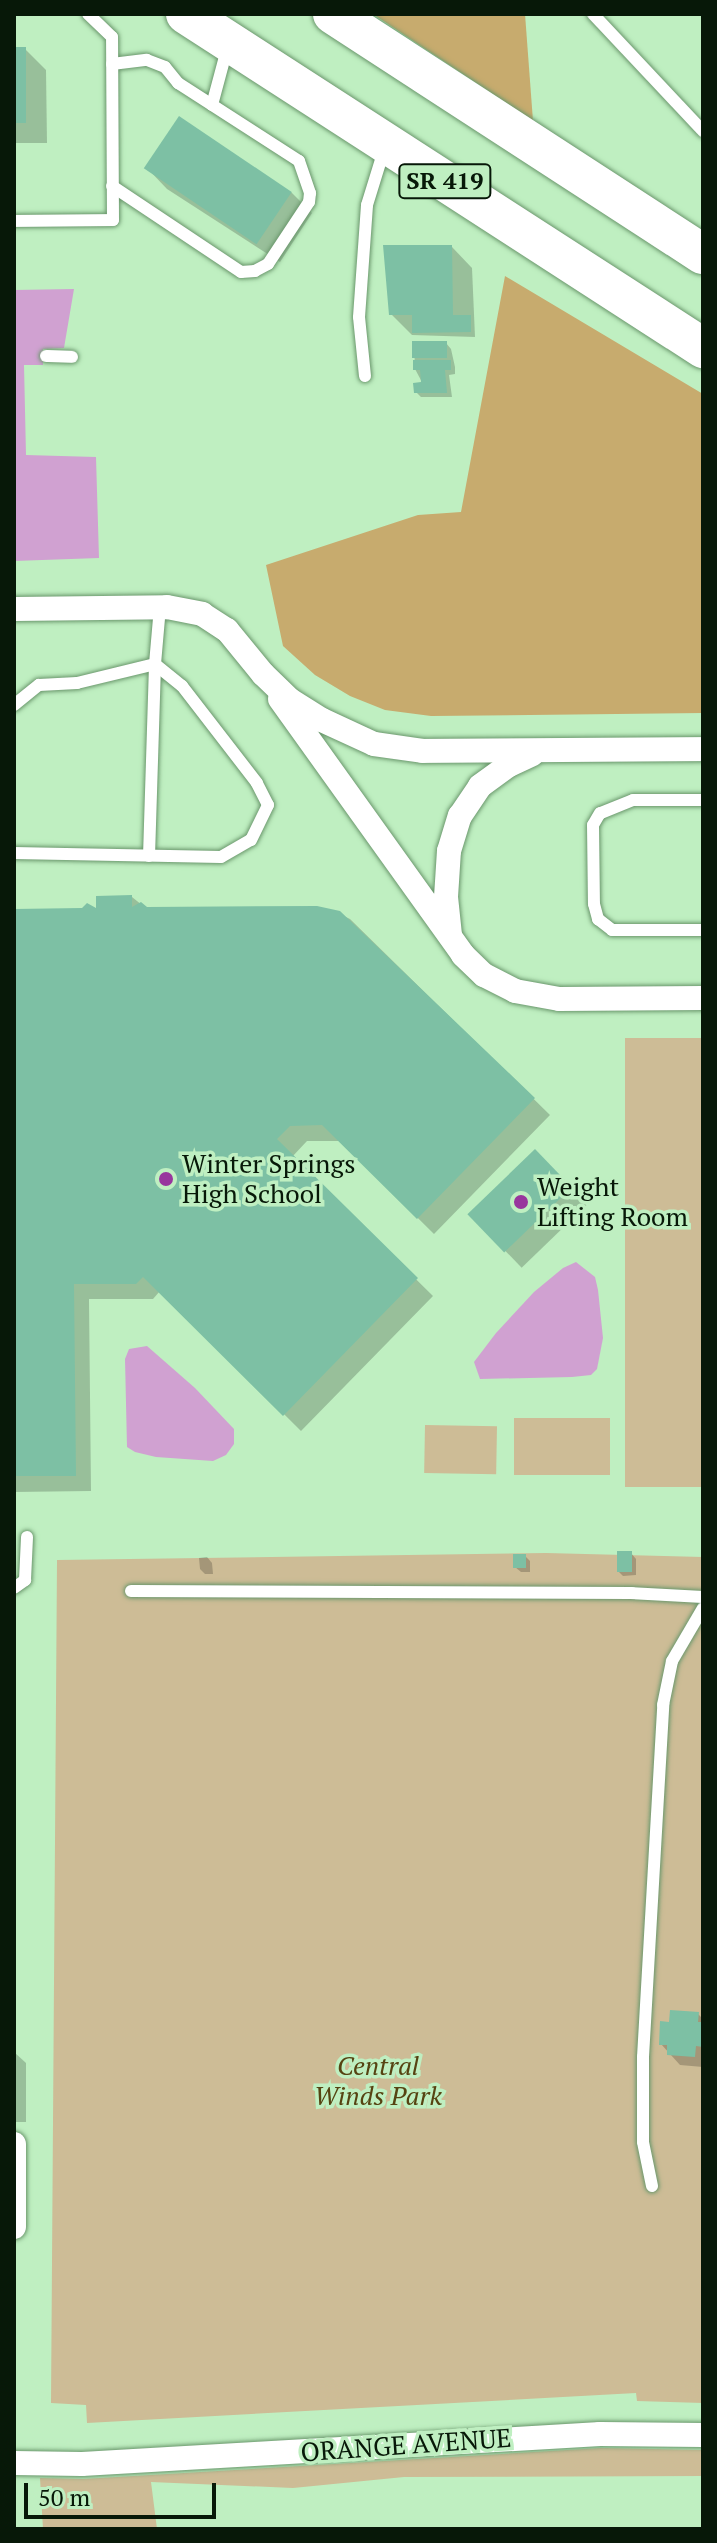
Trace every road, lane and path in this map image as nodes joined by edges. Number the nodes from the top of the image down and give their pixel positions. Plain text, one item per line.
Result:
1 (186, 14) edge
2 (333, 14) edge
3 (593, 14) edge
4 (97, 17) edge
5 (229, 42) junction
6 (112, 64) junction
7 (212, 105) junction
8 (703, 131) edge
9 (386, 143) junction
10 (112, 186) junction
11 (14, 221) edge
12 (703, 254) edge
13 (703, 348) edge
14 (46, 356) dead end
15 (72, 357) dead end
16 (365, 376) dead end
17 (160, 607) junction
18 (14, 609) edge
19 (155, 664) junction
20 (263, 674) junction
21 (14, 705) edge
22 (703, 749) edge
23 (543, 750) junction
24 (703, 800) edge
25 (14, 853) edge
26 (149, 856) junction
27 (703, 930) edge
28 (450, 938) junction
29 (703, 998) edge
30 (27, 1537) dead end
31 (14, 1588) edge
32 (131, 1591) dead end
33 (703, 1597) edge
34 (703, 1608) edge
35 (14, 2144) edge
36 (652, 2186) dead end
37 (14, 2227) edge
38 (703, 2435) edge
39 (14, 2463) edge

1 - 5 main road, SR 419
2 - 12 main road, SR 419
3 - 8 lane
4 - 6 lane
5 - 7 lane
5 - 9 main road, SR 419
6 - 7 lane
6 - 10 lane
7 - 10 lane
9 - 13 main road, SR 419
9 - 16 lane
10 - 11 lane
14 - 15 lane
17 - 18 street
17 - 19 lane
17 - 20 street
19 - 21 lane
19 - 26 lane
19 - 26 lane
20 - 23 street
20 - 28 street
22 - 23 street
23 - 28 street
24 - 27 lane
25 - 26 lane
28 - 29 street
30 - 31 lane
32 - 33 lane
34 - 36 lane
35 - 37 street
38 - 39 street, ORANGE AVENUE

